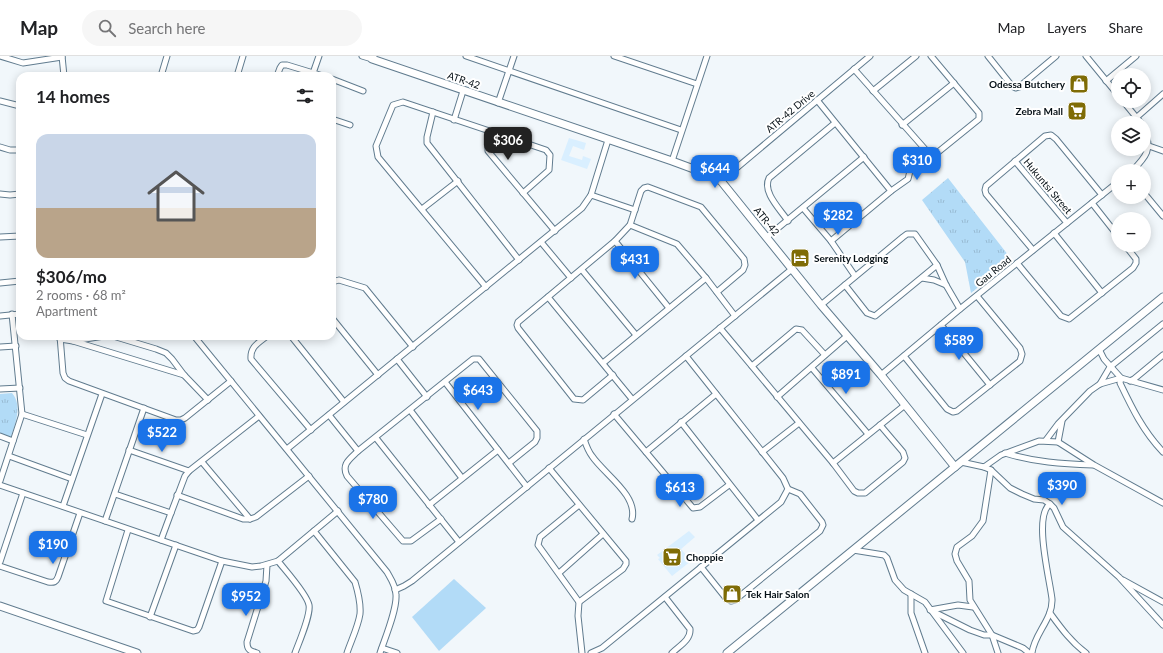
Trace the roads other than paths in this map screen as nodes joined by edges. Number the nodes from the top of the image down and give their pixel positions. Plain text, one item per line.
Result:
1 (0, 56) edge
2 (167, 56) edge
3 (243, 56) edge
4 (319, 56) edge
5 (362, 56) edge
6 (466, 56) edge
7 (514, 56) edge
8 (614, 56) edge
9 (707, 56) edge
10 (870, 56) edge
11 (916, 56) edge
12 (931, 56) edge
13 (988, 56) edge
14 (1045, 56) edge
15 (1056, 56) edge
16 (1086, 56) edge
17 (1136, 56) edge
18 (62, 57) edge
19 (372, 58) edge
20 (479, 58) edge
21 (1050, 61) junction
22 (854, 69) junction
23 (509, 71) junction
24 (64, 72) edge
25 (162, 72) edge
26 (238, 72) edge
27 (278, 72) edge
28 (307, 72) edge
29 (314, 72) edge
30 (336, 81) edge
31 (1106, 81) junction
32 (954, 83) junction
33 (697, 84) junction
34 (1111, 87) edge
35 (363, 91) dead end
36 (464, 91) junction
37 (873, 92) junction
38 (1163, 94) edge
39 (817, 100) junction
40 (0, 101) edge
41 (498, 103) junction
42 (16, 105) edge
43 (1129, 108) edge
44 (433, 112) junction
45 (1136, 116) edge
46 (1138, 116) edge
47 (336, 120) edge
48 (454, 120) junction
49 (835, 123) junction
50 (350, 125) dead end
51 (902, 125) junction
52 (681, 130) junction
53 (488, 131) junction
54 (608, 140) junction
55 (0, 147) edge
56 (1151, 147) edge
57 (16, 150) edge
58 (1163, 151) edge
59 (929, 155) junction
60 (1145, 156) edge
61 (864, 157) junction
62 (672, 161) junction
63 (1015, 161) junction
64 (1138, 164) edge
65 (458, 181) junction
66 (720, 181) junction
67 (1111, 188) edge
68 (890, 191) junction
69 (523, 193) junction
70 (0, 194) edge
71 (16, 194) edge
72 (590, 195) junction
73 (1102, 195) junction
74 (1151, 201) edge
75 (1092, 203) junction
76 (422, 208) junction
77 (803, 208) junction
78 (635, 210) junction
79 (1163, 216) edge
80 (788, 220) junction
81 (1067, 223) junction
82 (630, 225) junction
83 (1111, 227) edge
84 (555, 231) junction
85 (1054, 233) junction
86 (16, 236) edge
87 (0, 237) edge
88 (767, 237) junction
89 (616, 241) junction
90 (831, 241) junction
91 (541, 242) junction
92 (1033, 250) junction
93 (1130, 252) edge
94 (519, 260) junction
95 (1017, 263) junction
96 (937, 265) junction
97 (792, 268) junction
98 (582, 270) junction
99 (855, 276) junction
100 (571, 278) junction
101 (706, 278) junction
102 (922, 278) junction
103 (16, 281) edge
104 (336, 281) edge
105 (0, 283) edge
106 (845, 285) junction
107 (946, 285) junction
108 (486, 287) junction
109 (716, 292) junction
110 (1102, 293) junction
111 (977, 296) junction
112 (548, 297) junction
113 (1163, 297) edge
114 (820, 305) junction
115 (669, 308) junction
116 (960, 309) junction
117 (12, 314) junction
118 (16, 314) edge
119 (0, 316) edge
120 (735, 316) junction
121 (336, 323) edge
122 (1163, 324) edge
123 (941, 326) junction
124 (720, 328) junction
125 (636, 335) junction
126 (847, 336) junction
127 (60, 340) edge
128 (69, 340) edge
129 (79, 340) edge
130 (126, 340) edge
131 (197, 340) edge
132 (262, 340) edge
133 (294, 340) edge
134 (73, 341) junction
135 (16, 346) junction
136 (413, 346) junction
137 (0, 348) edge
138 (1099, 349) junction
139 (825, 355) junction
140 (1163, 355) edge
141 (686, 356) junction
142 (904, 356) junction
143 (397, 359) junction
144 (603, 363) junction
145 (752, 366) junction
146 (1110, 366) junction
147 (812, 368) junction
148 (184, 375) junction
149 (378, 375) junction
150 (613, 375) junction
151 (881, 375) junction
152 (1121, 378) junction
153 (1129, 381) junction
154 (231, 382) junction
155 (444, 382) junction
156 (1100, 384) junction
157 (990, 385) junction
158 (20, 388) junction
159 (0, 389) edge
160 (1163, 390) edge
161 (102, 394) junction
162 (716, 394) junction
163 (427, 397) junction
164 (777, 397) junction
165 (632, 399) junction
166 (208, 400) junction
167 (344, 402) junction
168 (904, 405) junction
169 (144, 408) junction
170 (410, 410) junction
171 (22, 414) junction
172 (614, 414) junction
173 (329, 415) junction
174 (259, 416) junction
175 (1062, 421) junction
176 (681, 422) junction
177 (799, 423) junction
178 (880, 425) junction
179 (310, 430) junction
180 (868, 434) junction
181 (87, 435) junction
182 (0, 436) edge
183 (376, 438) junction
184 (584, 439) junction
185 (1046, 440) junction
186 (13, 441) junction
187 (1058, 442) junction
188 (287, 449) junction
189 (129, 450) junction
190 (498, 450) junction
191 (358, 451) junction
192 (646, 452) junction
193 (762, 452) junction
194 (1163, 452) edge
195 (1005, 453) junction
196 (9, 456) junction
197 (202, 462) junction
198 (509, 463) junction
199 (833, 463) junction
200 (958, 465) junction
201 (1094, 465) junction
202 (984, 467) junction
203 (549, 468) junction
204 (991, 470) junction
205 (189, 471) junction
206 (308, 476) junction
207 (462, 478) junction
208 (72, 479) junction
209 (0, 481) edge
210 (0, 485) edge
211 (729, 485) junction
212 (527, 487) junction
213 (788, 489) junction
214 (23, 493) junction
215 (115, 494) junction
216 (177, 496) junction
217 (1163, 503) edge
218 (429, 504) junction
219 (1050, 504) junction
220 (579, 505) junction
221 (63, 506) junction
222 (338, 511) junction
223 (80, 512) junction
224 (171, 513) junction
225 (250, 519) junction
226 (440, 519) junction
227 (632, 519) dead end
228 (758, 520) junction
229 (105, 521) junction
230 (128, 530) junction
231 (314, 531) junction
232 (603, 534) junction
233 (161, 540) junction
234 (459, 542) junction
235 (176, 545) junction
236 (853, 550) junction
237 (222, 561) junction
238 (278, 561) junction
239 (0, 562) edge
240 (267, 565) junction
241 (0, 566) edge
242 (701, 567) junction
243 (559, 573) junction
244 (1119, 577) junction
245 (395, 590) junction
246 (911, 594) junction
247 (665, 597) junction
248 (579, 602) junction
249 (1163, 602) edge
250 (0, 606) edge
251 (973, 607) junction
252 (930, 610) junction
253 (1050, 613) junction
254 (150, 617) junction
255 (1163, 625) edge
256 (992, 635) junction
257 (119, 650) edge
258 (381, 650) edge
259 (136, 653) edge
260 (257, 653) edge
261 (295, 653) edge
262 (347, 653) edge
263 (397, 653) edge
264 (582, 653) edge
265 (592, 653) edge
266 (672, 653) edge
267 (727, 653) edge
268 (925, 653) edge
269 (963, 653) edge
270 (998, 653) edge
271 (1031, 653) edge
272 (1086, 653) edge

1 - 18 street
2 - 25 street
3 - 26 street
4 - 29 street
5 - 19 street
6 - 20 street
7 - 23 street
8 - 33 street
9 - 33 street
10 - 22 street, ATR-42 Drive
11 - 37 street
12 - 32 street
13 - 21 street
14 - 21 street
15 - 21 street
16 - 31 street
17 - 31 street
18 - 24 street
19 - 36 street, ATR-42
20 - 23 street
22 - 37 street
22 - 39 street, ATR-42 Drive
23 - 41 street
23 - 52 street
27 - 28 street
30 - 35 street
31 - 34 street
32 - 51 street
32 - 59 street
33 - 52 street
36 - 41 street, ATR-42
36 - 48 street
37 - 51 street
38 - 46 street
39 - 49 street
39 - 66 street, ATR-42 Drive
40 - 42 street
41 - 54 street, ATR-42
43 - 45 street
44 - 48 street
44 - 65 street
44 - 76 street
47 - 50 street
48 - 53 street
49 - 61 street
49 - 80 street
51 - 59 street
52 - 62 street
53 - 69 street
53 - 69 street
54 - 62 street, ATR-42
54 - 72 street
55 - 57 street
56 - 58 street
59 - 68 street
60 - 64 street
61 - 68 street
61 - 77 street
62 - 66 street, ATR-42
63 - 73 street
63 - 81 street, Hukuntsi Street
63 - 92 street
65 - 76 street
65 - 94 street
66 - 88 street, ATR-42
67 - 73 street, Gau Road
68 - 90 street
69 - 84 street
70 - 71 street
72 - 78 street
72 - 84 street
73 - 75 street, Gau Road
74 - 79 street
75 - 81 street, Gau Road
75 - 83 street
76 - 108 street
77 - 80 street
77 - 90 street
78 - 82 street
78 - 109 street
80 - 88 street
81 - 85 street, Gau Road
82 - 89 street
82 - 101 street
84 - 91 street
85 - 92 street, Gau Road
85 - 110 street
86 - 87 street
88 - 97 street, ATR-42
89 - 98 street
89 - 115 street
90 - 99 street
91 - 94 street
91 - 100 street
92 - 95 street, Gau Road
93 - 110 street
94 - 108 street
95 - 110 street
95 - 111 street, Gau Road
96 - 99 street
96 - 102 street
96 - 107 street
97 - 114 street, ATR-42
97 - 120 street
98 - 100 street
98 - 125 street
99 - 106 street
100 - 112 street
101 - 109 street
101 - 115 street
102 - 106 street
102 - 107 street
103 - 105 street
104 - 136 street
106 - 114 street
107 - 116 street
108 - 136 street
109 - 120 street
111 - 116 street, Gau Road
111 - 157 street
112 - 144 street
112 - 150 street
113 - 138 street
114 - 126 street, ATR-42
115 - 125 street
116 - 123 street, Gau Road
117 - 118 street
117 - 119 street
117 - 135 street
120 - 124 street
121 - 149 street
122 - 146 street
123 - 142 street, Gau Road
123 - 157 street
124 - 141 street
124 - 145 street
125 - 144 street
126 - 139 street
126 - 151 street, ATR-42
127 - 161 street
128 - 134 street
129 - 134 street
130 - 148 street
131 - 154 street
132 - 179 street
133 - 167 street
134 - 148 street
135 - 137 street
135 - 158 street
136 - 143 street
138 - 146 street
138 - 200 street
139 - 145 street
139 - 147 street
140 - 153 street
141 - 162 street
141 - 165 street
142 - 151 street, Gau Road
142 - 157 street
143 - 149 street
143 - 163 street
144 - 150 street
145 - 164 street
146 - 152 street
146 - 156 street
147 - 164 street
147 - 180 street
148 - 166 street
149 - 167 street
150 - 165 street
151 - 168 street, ATR-42
152 - 153 street
152 - 156 street
152 - 194 street
153 - 160 street
154 - 166 street
154 - 174 street
155 - 163 street
155 - 190 street
155 - 198 street
156 - 175 street
158 - 159 street
158 - 171 street
161 - 169 street
161 - 181 street
162 - 176 street
162 - 193 street
163 - 170 street
164 - 177 street
165 - 172 street
166 - 169 street
167 - 173 street
168 - 178 street
168 - 200 street, ATR-42
169 - 189 street
170 - 183 street
170 - 207 street
171 - 181 street
171 - 186 street
172 - 184 street
172 - 192 street
173 - 179 street
173 - 191 street
174 - 188 street
174 - 197 street
175 - 185 street
175 - 187 street
176 - 192 street
176 - 211 street
177 - 193 street
177 - 199 street
178 - 180 street
178 - 199 street
179 - 188 street
180 - 199 street
181 - 208 street
182 - 186 street
183 - 191 street
183 - 218 street
184 - 203 street
184 - 227 street
185 - 187 street
185 - 195 street
186 - 196 street
187 - 201 street
188 - 206 street
189 - 205 street
189 - 215 street
190 - 198 street
190 - 207 street
191 - 226 street
192 - 211 street
193 - 213 street
195 - 201 street
195 - 202 street
196 - 208 street
196 - 209 street
197 - 205 street
197 - 225 street
198 - 212 street
200 - 202 street
200 - 236 street
201 - 217 street
202 - 204 street
203 - 212 street
203 - 220 street
204 - 219 street
204 - 251 street
205 - 216 street
206 - 222 street
206 - 225 street
207 - 218 street
208 - 221 street
210 - 214 street
211 - 228 street
212 - 234 street
213 - 228 street
213 - 242 street
214 - 221 street
214 - 239 street
215 - 224 street
215 - 229 street
216 - 224 street
216 - 225 street
218 - 226 street
219 - 244 street
219 - 253 street
220 - 232 street
220 - 243 street
221 - 223 street
222 - 231 street
222 - 245 street
223 - 229 street
223 - 241 street
224 - 233 street
226 - 234 street
228 - 242 street
229 - 230 street
230 - 233 street
230 - 254 street
231 - 238 street
231 - 262 street
232 - 243 street
232 - 248 street
233 - 235 street
234 - 245 street
235 - 237 street
235 - 254 street
236 - 246 street
236 - 267 street
237 - 240 street
237 - 254 street
238 - 240 street
238 - 261 street
240 - 260 street
242 - 247 street
243 - 248 street
244 - 249 street
244 - 255 street
245 - 258 street
246 - 252 street
246 - 268 street
247 - 265 street
247 - 266 street
248 - 264 street
250 - 257 street
251 - 252 street
251 - 256 street
252 - 256 street
252 - 269 street
253 - 271 street
253 - 272 street
256 - 270 street
256 - 271 street
257 - 259 street
258 - 263 street

